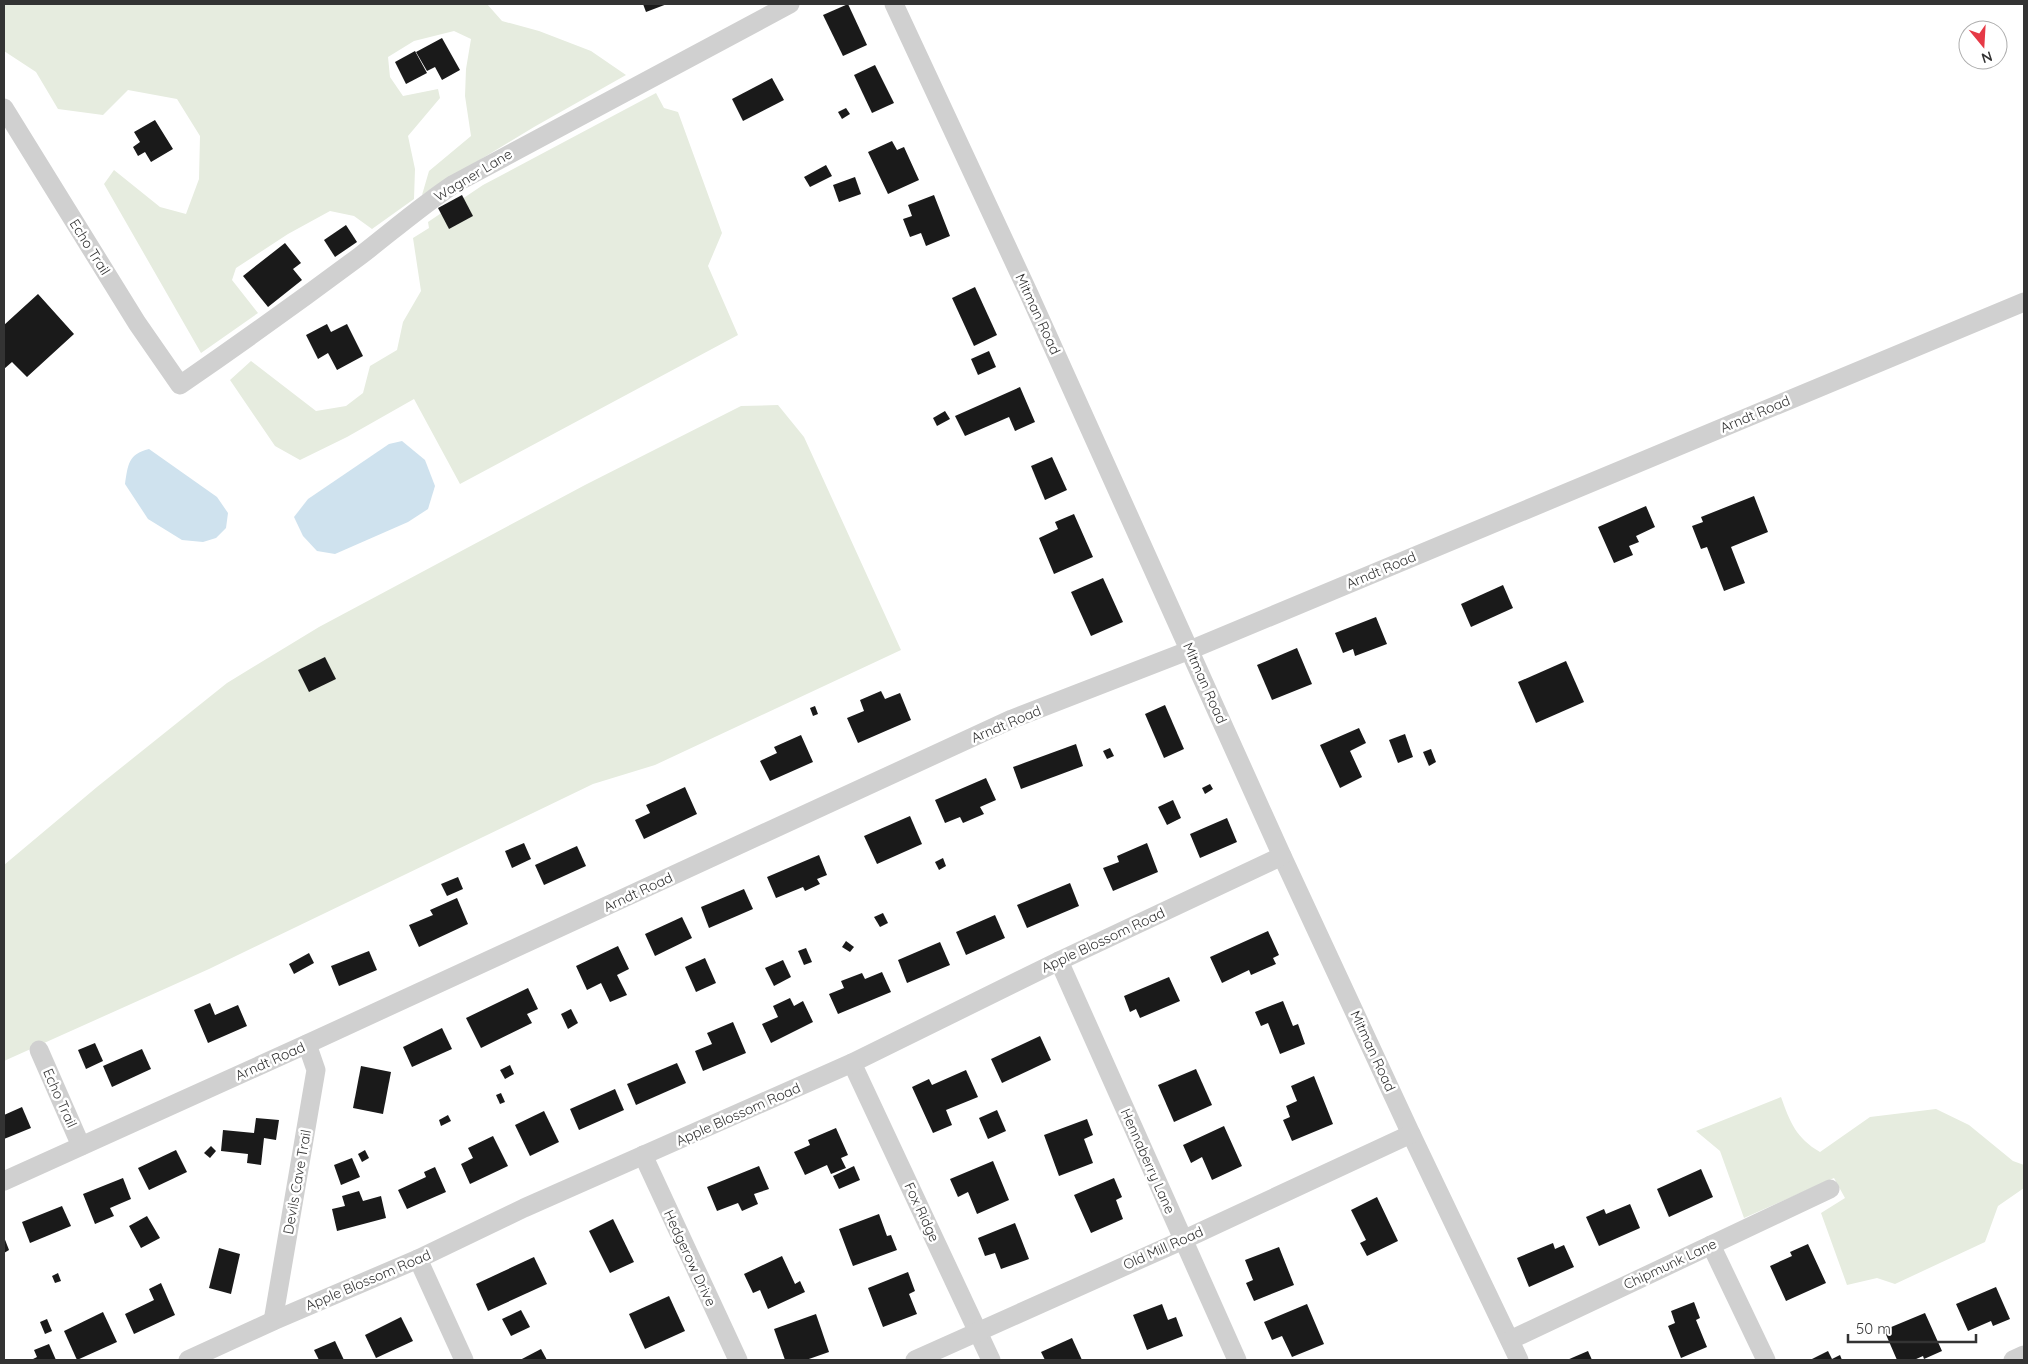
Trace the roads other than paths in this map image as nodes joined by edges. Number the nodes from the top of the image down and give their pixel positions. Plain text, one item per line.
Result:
1 (790, 4) edge
2 (894, 4) edge
3 (4, 108) edge
4 (2024, 302) edge
5 (180, 385) joint
6 (1190, 650) junction
7 (1282, 856) junction
8 (1060, 961) junction
9 (307, 1044) junction
10 (39, 1050) dead end
11 (852, 1063) junction
12 (1411, 1134) junction
13 (81, 1146) junction
14 (643, 1155) junction
15 (4, 1181) edge
16 (1830, 1189) dead end
17 (1182, 1240) junction
18 (1711, 1245) junction
19 (418, 1260) junction
20 (273, 1321) junction
21 (978, 1331) junction
22 (1510, 1340) junction
23 (2024, 1355) edge
24 (188, 1360) edge
25 (464, 1360) edge
26 (738, 1360) edge
27 (915, 1360) edge
28 (991, 1360) edge
29 (1237, 1360) edge
30 (1519, 1360) edge
31 (1766, 1360) edge
32 (2013, 1360) edge

1 - 5 street, Wagner Lane
2 - 6 street, Mitman Road
3 - 5 street, Echo Trail
4 - 6 street, Arndt Road
6 - 7 street, Mitman Road
6 - 9 street, Arndt Road
7 - 8 street, Apple Blossom Road
7 - 12 street, Mitman Road
8 - 11 street, Apple Blossom Road
8 - 17 street, Hennaberry Lane
9 - 13 street, Arndt Road
9 - 20 street, Devils Cave Trail
10 - 13 street, Echo Trail
11 - 14 street, Apple Blossom Road
11 - 21 street, Fox Ridge
12 - 17 street, Old Mill Road
12 - 22 street, Mitman Road
13 - 15 street, Arndt Road
14 - 19 street, Apple Blossom Road
14 - 26 street, Hedgerow Drive
16 - 18 street, Chipmunk Lane
17 - 21 street, Old Mill Road
17 - 29 street, Hennaberry Lane
18 - 22 street, Chipmunk Lane
18 - 31 street
19 - 20 street, Apple Blossom Road
19 - 25 street
20 - 24 street, Apple Blossom Road
21 - 27 street, Old Mill Road
21 - 28 street, Fox Ridge
22 - 30 street, Mitman Road
23 - 32 street

